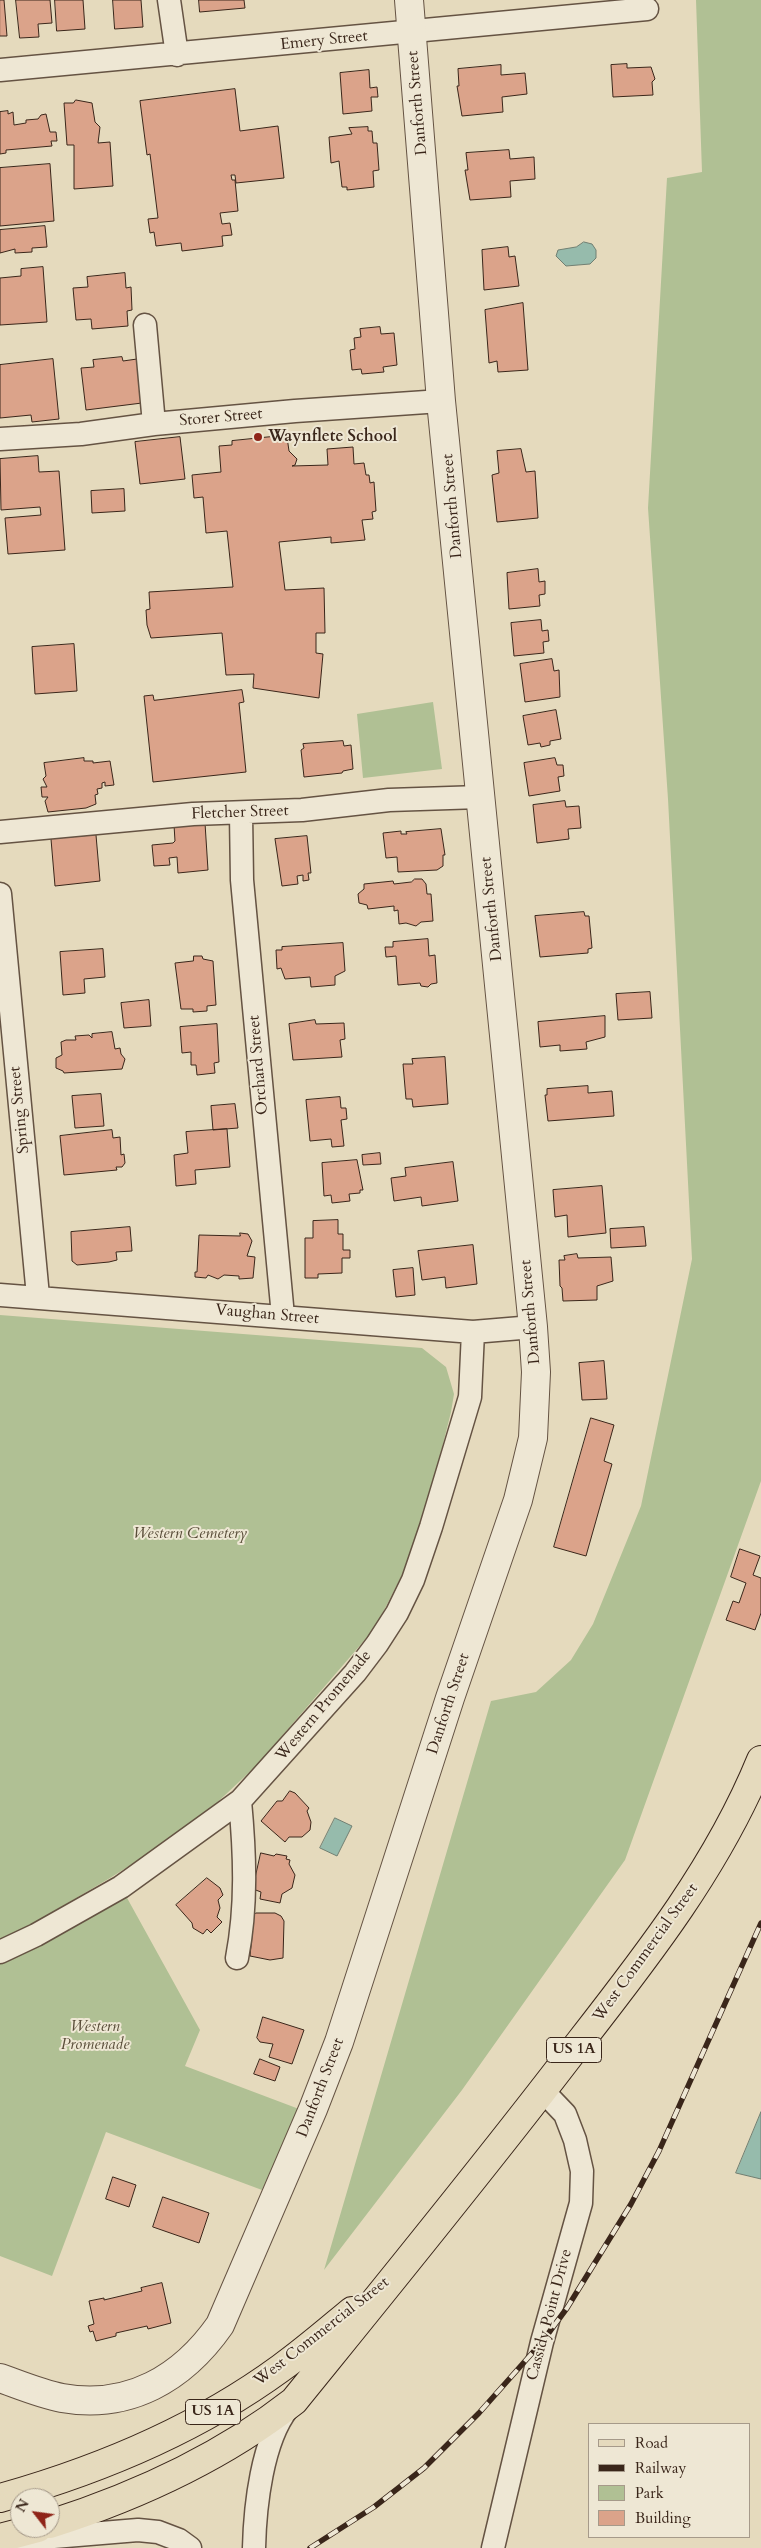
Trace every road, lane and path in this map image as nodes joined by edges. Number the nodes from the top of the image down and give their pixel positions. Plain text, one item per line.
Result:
1 (169, 0) edge
2 (409, 0) edge
3 (647, 10) dead end
4 (412, 32) junction
5 (177, 55) junction
6 (0, 70) edge
7 (145, 325) dead end
8 (442, 400) junction
9 (154, 424) junction
10 (0, 439) edge
11 (480, 796) junction
12 (241, 814) junction
13 (0, 832) edge
14 (0, 902) edge
15 (0, 1295) edge
16 (38, 1296) junction
17 (284, 1316) junction
18 (533, 1327) junction
19 (474, 1332) junction
20 (761, 1760) edge
21 (240, 1801) junction
22 (0, 1952) edge
23 (237, 1958) dead end
24 (543, 2091) junction
25 (398, 2273) junction
26 (0, 2378) edge
27 (294, 2401) junction
28 (0, 2498) edge
29 (60, 2521) edge
30 (0, 2540) edge
31 (254, 2544) edge
32 (190, 2548) edge
33 (493, 2548) edge

1 - 5 street
2 - 4 street, Danforth Street
3 - 4 street, Emery Street
4 - 5 street, Emery Street
4 - 8 street, Danforth Street
5 - 6 street, Emery Street
7 - 9 street
8 - 9 street, Storer Street
8 - 11 street, Danforth Street
9 - 10 street, Storer Street
11 - 12 street, Fletcher Street
11 - 18 street, Danforth Street
12 - 13 street, Fletcher Street
12 - 17 street, Orchard Street
14 - 16 street, Spring Street
15 - 16 street, Vaughan Street
16 - 17 street, Vaughan Street
17 - 19 street, Vaughan Street
18 - 19 street, Vaughan Street
18 - 26 street, Danforth Street
19 - 21 street, Western Promenade
20 - 24 main road, West Commercial Street / US 1A
21 - 22 street, Western Promenade
21 - 23 street
24 - 25 main road, West Commercial Street / US 1A
24 - 33 street, Cassidy Point Drive
25 - 27 main road, West Commercial Street / US 1A
25 - 28 main road, West Commercial Street / US 1A
27 - 29 main road, West Commercial Street / US 1A
27 - 31 street
30 - 32 street

